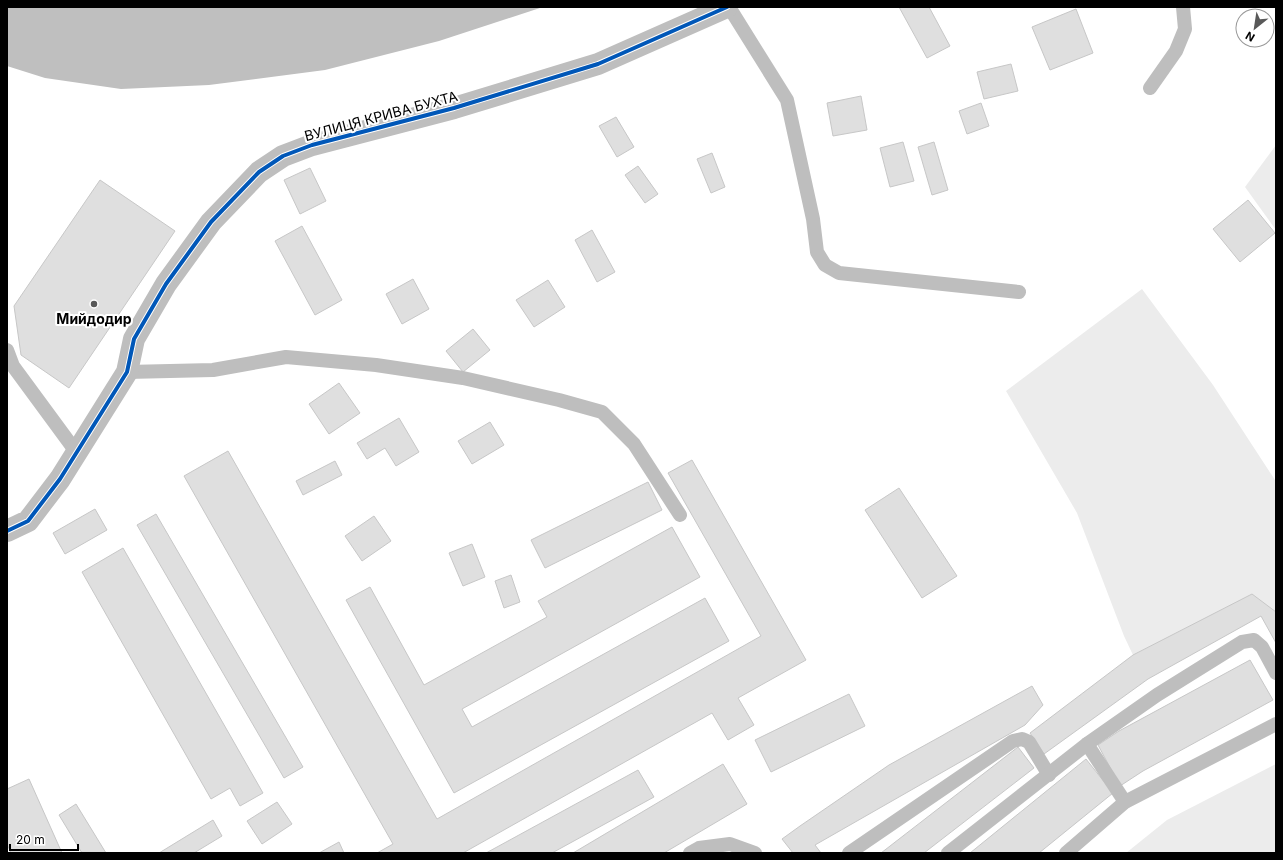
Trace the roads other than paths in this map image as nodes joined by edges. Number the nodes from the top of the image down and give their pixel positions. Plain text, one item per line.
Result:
1 (728, 7) edge
2 (1183, 7) edge
3 (1150, 88) dead end
4 (1019, 292) dead end
5 (7, 350) edge
6 (128, 372) junction
7 (77, 453) junction
8 (680, 515) dead end
9 (7, 531) edge
10 (1276, 673) edge
11 (1276, 724) edge
12 (1087, 744) junction
13 (1049, 775) junction
14 (1126, 802) junction
15 (690, 853) edge
16 (755, 853) edge
17 (849, 853) edge
18 (948, 853) edge
19 (1066, 853) edge

1 - 4 lane
1 - 6 street, ВУЛИЦЯ КРИВА БУХТА
2 - 3 lane
5 - 7 lane
6 - 7 street, ВУЛИЦЯ КРИВА БУХТА
6 - 8 lane
7 - 9 street, ВУЛИЦЯ КРИВА БУХТА
10 - 12 lane
11 - 14 lane
12 - 13 lane
12 - 14 lane
13 - 17 lane
13 - 18 lane
14 - 19 lane
15 - 16 lane

